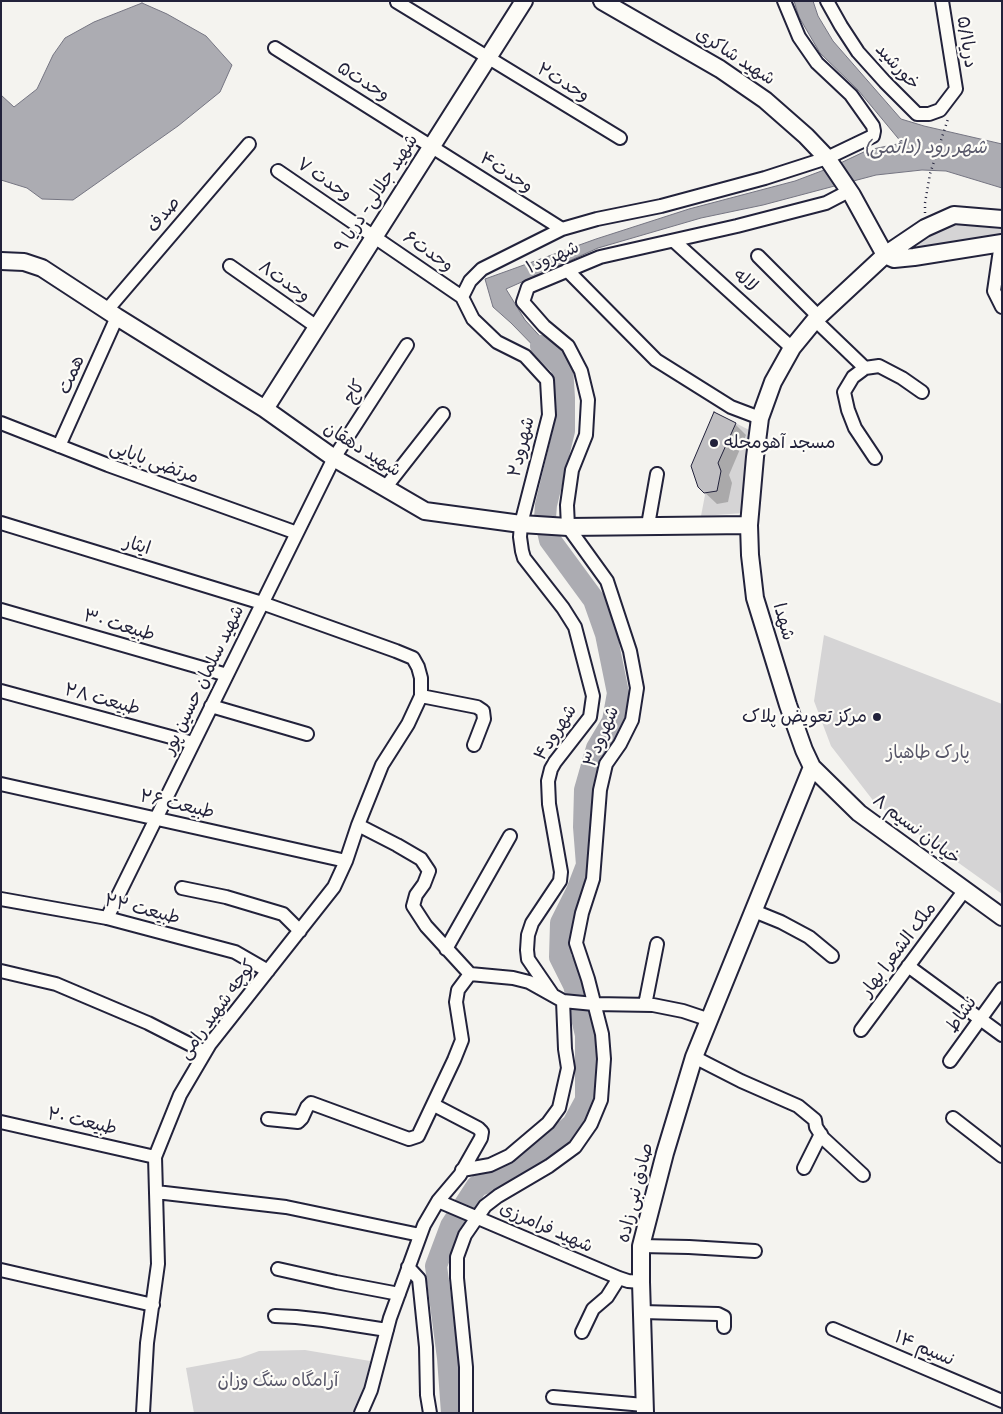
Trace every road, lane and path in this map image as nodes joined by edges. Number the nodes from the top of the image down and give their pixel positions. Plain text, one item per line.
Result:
1 (524, 1) edge
2 (602, 1) edge
3 (784, 1) edge
4 (827, 1) edge
5 (942, 1) edge
6 (397, 2) edge
7 (275, 48) dead end
8 (488, 58) junction
9 (956, 89) joint
10 (949, 116) dead end
11 (620, 138) dead end
12 (249, 144) dead end
13 (432, 146) junction
14 (829, 161) junction
15 (278, 171) dead end
16 (851, 193) junction
17 (1002, 219) edge
18 (925, 228) junction
19 (562, 229) junction
20 (374, 235) junction
21 (674, 241) junction
22 (1002, 243) edge
23 (885, 255) junction
24 (758, 256) dead end
25 (1, 261) edge
26 (230, 266) dead end
27 (567, 270) junction
28 (462, 297) junction
29 (1002, 307) edge
30 (112, 313) junction
31 (817, 318) junction
32 (317, 327) junction
33 (407, 345) dead end
34 (792, 348) junction
35 (865, 368) junction
36 (922, 392) dead end
37 (265, 409) junction
38 (443, 414) dead end
39 (760, 418) junction
40 (1, 422) edge
41 (59, 446) junction
42 (334, 458) junction
43 (875, 458) dead end
44 (657, 474) dead end
45 (385, 488) junction
46 (1, 523) edge
47 (521, 524) junction
48 (648, 525) junction
49 (749, 525) junction
50 (568, 527) junction
51 (297, 532) junction
52 (262, 603) junction
53 (1, 610) edge
54 (227, 675) junction
55 (1, 691) edge
56 (421, 696) junction
57 (211, 706) junction
58 (307, 734) dead end
59 (193, 742) junction
60 (474, 745) dead end
61 (812, 767) junction
62 (1, 784) edge
63 (156, 818) junction
64 (358, 825) junction
65 (510, 836) dead end
66 (346, 861) junction
67 (182, 888) dead end
68 (964, 891) junction
69 (1, 900) edge
70 (754, 911) junction
71 (1002, 917) edge
72 (106, 918) junction
73 (300, 931) junction
74 (656, 944) dead end
75 (446, 949) junction
76 (832, 956) dead end
77 (908, 966) junction
78 (1, 971) edge
79 (268, 971) junction
80 (470, 974) junction
81 (1002, 989) edge
82 (552, 994) junction
83 (563, 1001) junction
84 (594, 1004) junction
85 (644, 1005) junction
86 (980, 1019) junction
87 (710, 1020) junction
88 (861, 1030) dead end
89 (1002, 1034) edge
90 (205, 1052) junction
91 (694, 1056) junction
92 (950, 1061) dead end
93 (434, 1105) junction
94 (953, 1118) dead end
95 (268, 1119) dead end
96 (1, 1122) edge
97 (820, 1134) junction
98 (1002, 1156) edge
99 (155, 1157) junction
100 (804, 1168) dead end
101 (462, 1170) junction
102 (863, 1174) dead end
103 (156, 1192) junction
104 (438, 1201) junction
105 (476, 1217) junction
106 (420, 1235) junction
107 (641, 1246) junction
108 (755, 1251) dead end
109 (408, 1267) junction
110 (1, 1270) edge
111 (278, 1270) dead end
112 (619, 1278) junction
113 (641, 1282) junction
114 (399, 1294) junction
115 (153, 1304) junction
116 (642, 1312) junction
117 (275, 1316) dead end
118 (724, 1327) dead end
119 (833, 1329) dead end
120 (387, 1330) junction
121 (582, 1332) dead end
122 (554, 1397) dead end
123 (1002, 1401) edge
124 (644, 1409) edge
125 (143, 1413) edge
126 (360, 1413) edge
127 (430, 1413) edge
128 (466, 1413) edge

1 - 8 street, شهید جلالی- دریا ۹
2 - 14 street, شهید شاکری
3 - 14 street
4 - 9 street, خورشید
5 - 9 street, دریا۵/۱
6 - 8 street, وحدت۲
7 - 13 street, وحدت۵
8 - 11 street, وحدت۲
8 - 13 street, شهید جلالی- دریا ۹
10 - 18 path
12 - 30 street, صدف
13 - 19 street, وحدت۴
13 - 20 street, شهید جلالی- دریا ۹
14 - 16 street, شهید شاکری
14 - 19 street
15 - 20 street, وحدت ۷
16 - 21 street, شهرود۱
16 - 23 street, شهید شاکری
17 - 18 street, شهدا
18 - 23 street, شهدا
19 - 28 street
20 - 28 street, وحدت۶
20 - 32 street, شهید جلالی- دریا ۹
21 - 27 street, شهرود۱
21 - 34 street, لاله
22 - 23 street
22 - 29 street
23 - 31 street, شهدا
24 - 31 street
25 - 30 street, شهید دهقان
26 - 32 street, وحدت۸
27 - 39 street
27 - 50 street, شهرود۱
28 - 47 street, شهرود۲
30 - 37 street, شهید دهقان
30 - 41 street, همت
31 - 34 street, شهدا
31 - 35 street
32 - 37 street, شهید جلالی- دریا ۹
33 - 42 street, کاج
34 - 39 street, شهدا
35 - 36 street
35 - 43 street
37 - 42 street, شهید دهقان
38 - 45 street
39 - 49 street, شهدا
40 - 41 street, مرتضی بابایی
41 - 51 street, مرتضی بابایی
42 - 45 street, شهید دهقان
42 - 51 street, شهید سلمان حسین پور
44 - 48 street
45 - 47 street, شهید دهقان
46 - 52 street, ایثار
47 - 50 street, شهید دهقان
47 - 82 street, شهرود۴
48 - 49 street, شهید دهقان
48 - 50 street, شهید دهقان
49 - 61 street, شهدا
50 - 84 street, شهرود۳
51 - 52 street, شهید سلمان حسین پور
52 - 54 street, شهید سلمان حسین پور
52 - 56 street, ایثار
53 - 54 street, طبیعت ۳۰
54 - 57 street, شهید سلمان حسین پور
55 - 59 street, طبیعت ۲۸
56 - 60 street
56 - 64 street, کوچه شهید رامی
57 - 58 street
57 - 59 street, شهید سلمان حسین پور
59 - 63 street, شهید سلمان حسین پور
61 - 68 street, خیابان نسیم ۸
61 - 70 street
62 - 63 street, طبیعت ۲۶
63 - 66 street, طبیعت ۲۶
63 - 72 street, شهید سلمان حسین پور
64 - 66 street, کوچه شهید رامی
64 - 75 street
65 - 75 street
66 - 73 street, کوچه شهید رامی
67 - 73 street
68 - 71 street, خیابان نسیم ۸
68 - 77 street, ملک الشعرا بهار
69 - 72 street, طبیعت ۲۲
70 - 76 street
70 - 87 street
72 - 79 street, طبیعت ۲۲
73 - 79 street, کوچه شهید رامی
74 - 85 street
75 - 80 street
77 - 86 street
77 - 88 street, ملک الشعرا بهار
78 - 90 street
79 - 90 street, کوچه شهید رامی
80 - 82 street
80 - 93 street
81 - 86 street, نشاط
82 - 83 street
83 - 84 street
83 - 101 street
84 - 85 street
84 - 105 street, شهرود۳
85 - 87 street
86 - 89 street
86 - 92 street, نشاط
87 - 91 street, صادق نبی زاده
90 - 99 street, کوچه شهید رامی
91 - 97 street
91 - 107 street, صادق نبی زاده
93 - 95 street
93 - 101 street
94 - 98 street
96 - 99 street, طبیعت ۲۰
97 - 100 street
97 - 102 street
99 - 103 street, کوچه شهید رامی
101 - 104 street
103 - 106 street
103 - 115 street, کوچه شهید رامی
104 - 105 street, شهید فرامرزی
104 - 106 street
105 - 112 street, شهید فرامرزی
105 - 128 street, شهرود۳
106 - 109 street
107 - 108 street
107 - 113 street, صادق نبی زاده
109 - 114 street
109 - 127 street
110 - 115 street
111 - 114 street
112 - 113 street, شهید فرامرزی
112 - 121 street
113 - 116 street, صادق نبی زاده
114 - 120 street
115 - 125 street, کوچه شهید رامی
116 - 118 street
116 - 124 street, صادق نبی زاده
117 - 120 street
119 - 123 street, نسیم ۱۴
120 - 126 street
122 - 124 street

